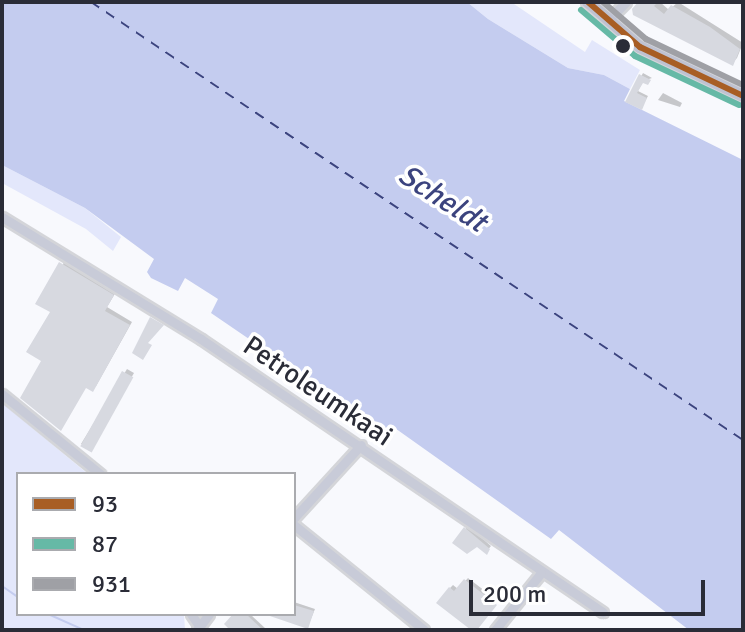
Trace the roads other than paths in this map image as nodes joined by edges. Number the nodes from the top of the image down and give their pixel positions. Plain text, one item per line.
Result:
1 (588, 2) edge
2 (626, 2) edge
3 (609, 19) junction
4 (743, 96) edge
5 (2, 217) edge
6 (2, 394) edge
7 (361, 445) junction
8 (98, 472) edge
9 (296, 516) edge
10 (296, 527) edge
11 (541, 573) junction
12 (603, 612) dead end
13 (424, 630) edge
14 (495, 630) edge

1 - 3 street
2 - 3 street
3 - 4 street
5 - 7 street, Petroleumkaai
6 - 8 street
7 - 9 street
7 - 11 street, Petroleumkaai
10 - 13 street
11 - 12 street, Petroleumkaai
11 - 14 street

